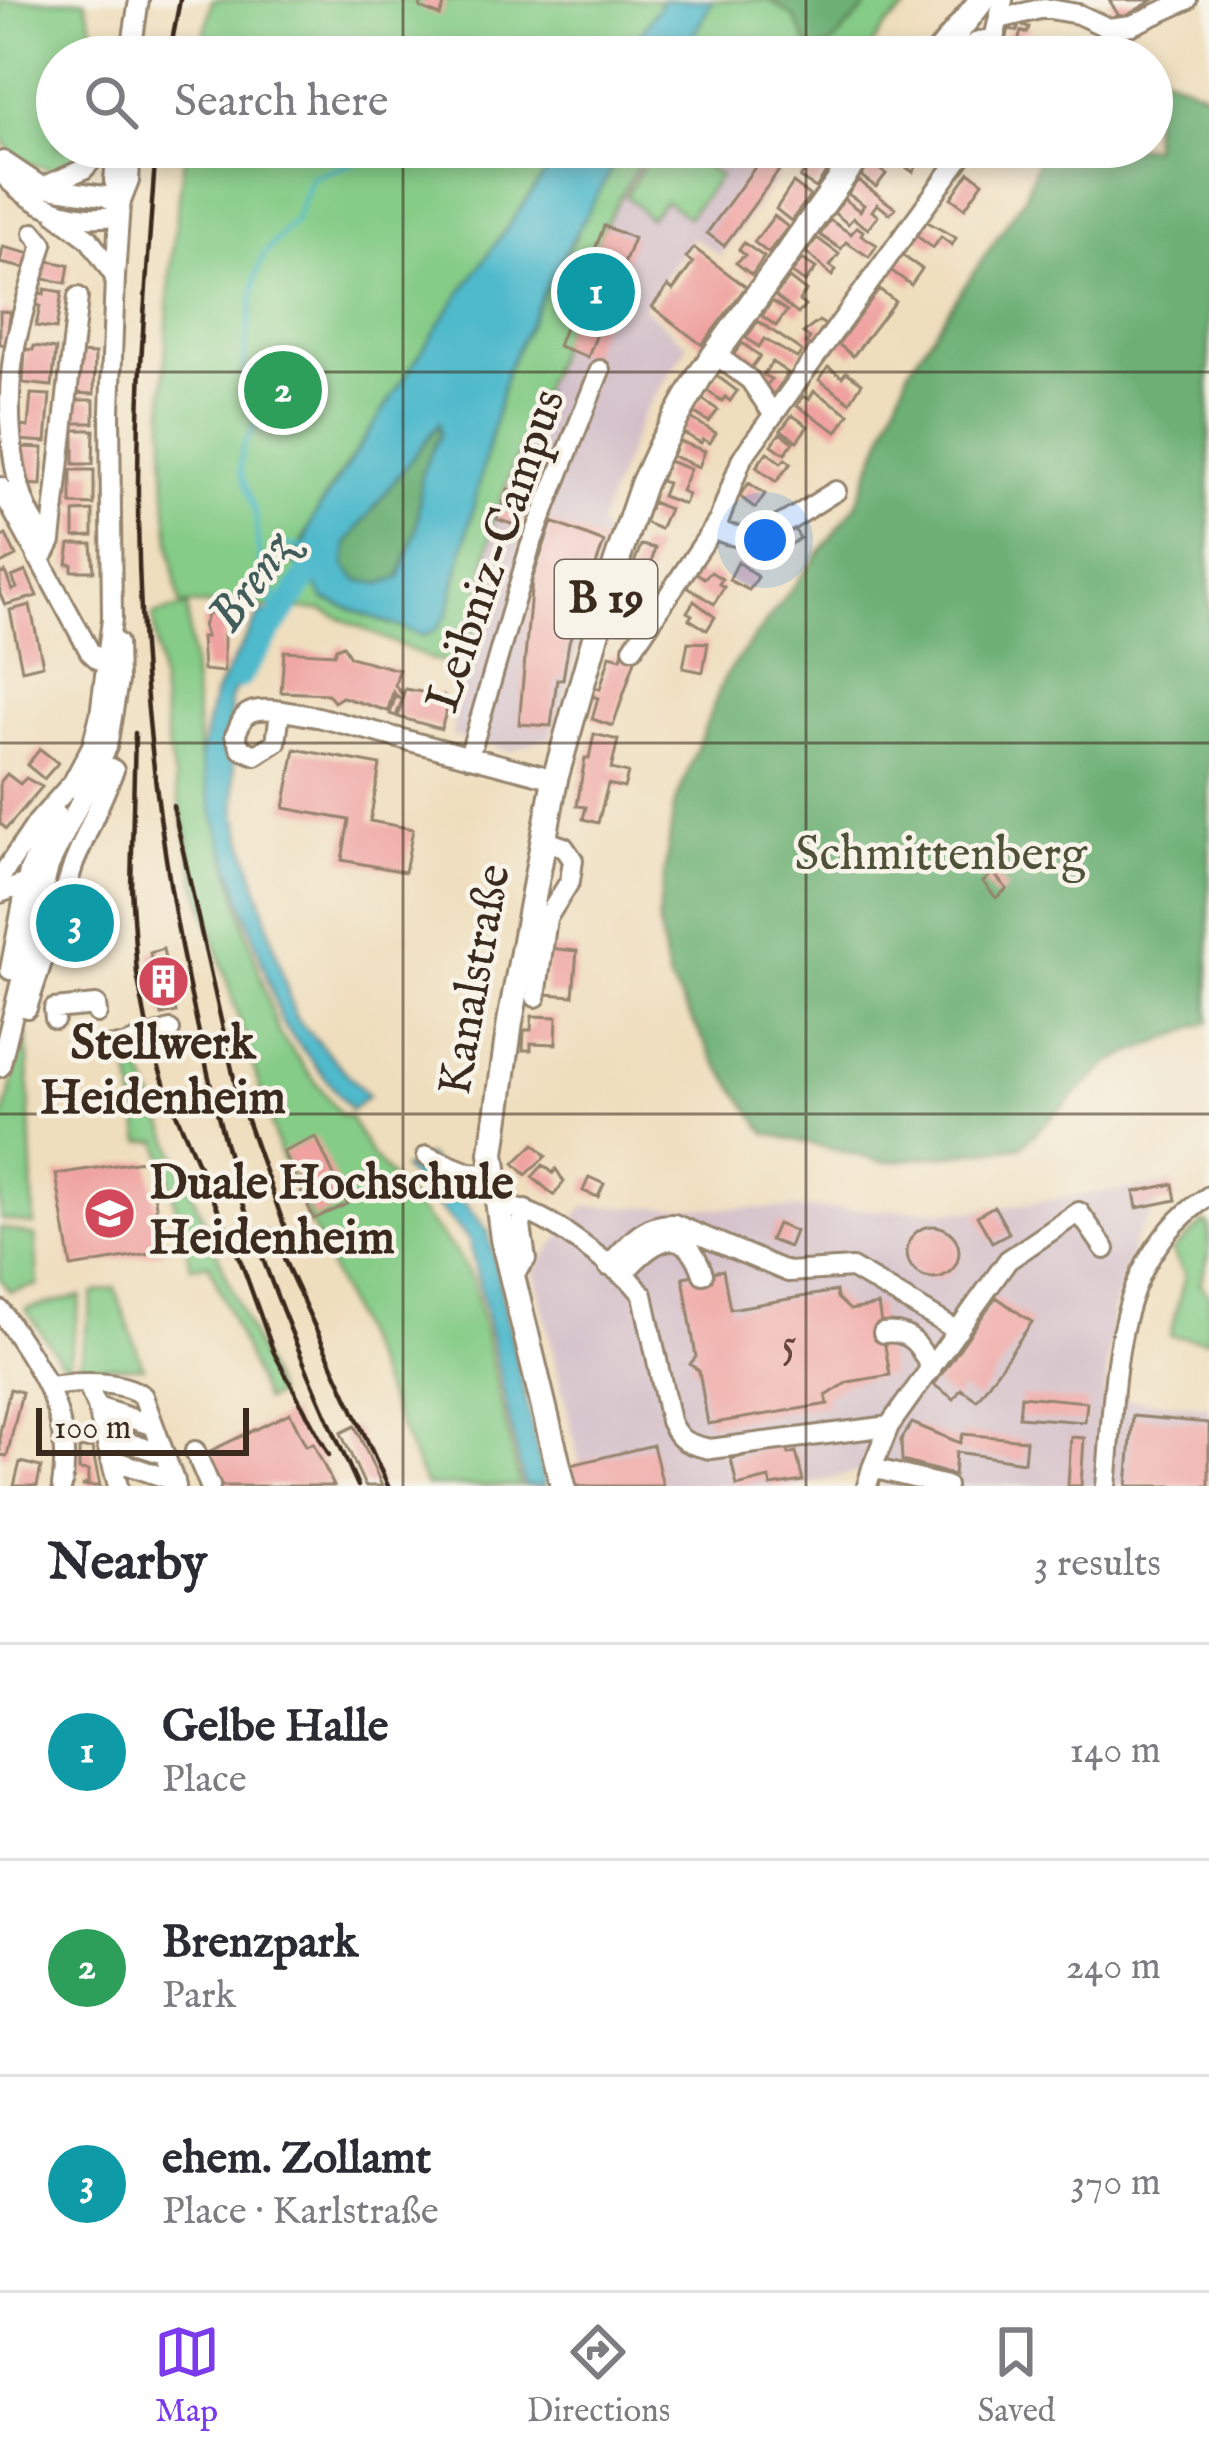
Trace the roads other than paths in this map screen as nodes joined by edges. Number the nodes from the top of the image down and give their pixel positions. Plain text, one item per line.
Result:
1 (140, 0) edge
2 (969, 0) edge
3 (1187, 0) edge
4 (993, 23) edge
5 (134, 36) edge
6 (942, 36) edge
7 (0, 159) edge
8 (85, 168) edge
9 (115, 168) edge
10 (130, 168) edge
11 (849, 168) edge
12 (953, 168) edge
13 (0, 171) edge
14 (42, 187) junction
15 (48, 208) junction
16 (120, 209) junction
17 (34, 233) dead end
18 (115, 278) junction
19 (77, 297) dead end
20 (715, 354) junction
21 (600, 370) dead end
22 (773, 414) junction
23 (0, 487) edge
24 (836, 491) dead end
25 (714, 528) junction
26 (51, 541) junction
27 (38, 557) junction
28 (633, 648) dead end
29 (112, 661) junction
30 (280, 712) junction
31 (469, 757) junction
32 (95, 759) junction
33 (555, 778) junction
34 (543, 840) junction
35 (26, 856) edge
36 (0, 878) edge
37 (36, 880) junction
38 (0, 893) edge
39 (0, 904) edge
40 (20, 918) junction
41 (536, 997) dead end
42 (16, 1005) junction
43 (97, 1013) dead end
44 (0, 1028) edge
45 (170, 1030) dead end
46 (102, 1047) dead end
47 (0, 1067) edge
48 (427, 1156) dead end
49 (492, 1174) junction
50 (1209, 1196) edge
51 (497, 1208) junction
52 (525, 1210) junction
53 (1105, 1250) dead end
54 (615, 1270) junction
55 (703, 1274) dead end
56 (512, 1276) junction
57 (0, 1310) edge
58 (958, 1331) junction
59 (883, 1334) dead end
60 (931, 1370) junction
61 (87, 1384) junction
62 (50, 1386) junction
63 (97, 1407) junction
64 (154, 1426) junction
65 (889, 1426) junction
66 (104, 1435) junction
67 (195, 1451) dead end
68 (164, 1454) junction
69 (110, 1460) junction
70 (869, 1479) edge
71 (176, 1484) edge
72 (62, 1486) edge
73 (118, 1486) edge
74 (210, 1486) edge
75 (563, 1486) edge
76 (946, 1486) edge
77 (1106, 1486) edge

1 - 5 street
2 - 6 main road
3 - 4 street
7 - 14 street
8 - 14 street
9 - 16 street
10 - 16 street
11 - 20 main road, B 19
12 - 22 street
13 - 15 street
14 - 16 street
15 - 16 street
15 - 18 street
16 - 18 street
17 - 26 street
18 - 29 street
19 - 26 street
20 - 22 street
20 - 33 main road, B 19
21 - 31 street, Leibniz-Campus
22 - 25 street
23 - 27 street
24 - 25 street
25 - 28 street
26 - 27 street
27 - 29 street
29 - 32 street
30 - 30 street
30 - 31 street
31 - 33 street
32 - 35 street
32 - 35 street
32 - 42 street
33 - 34 main road, Kanalstraße / B 19
34 - 41 street, Kanalstraße
34 - 49 main road, Kanalstraße / B 19
35 - 36 street
35 - 37 street
37 - 38 street
37 - 40 street
37 - 42 street
39 - 40 street
40 - 42 street
42 - 43 street
42 - 44 street
42 - 47 street
45 - 46 street
48 - 49 street
49 - 51 main road, Kanalstraße / B 19
50 - 77 street
51 - 52 street
51 - 56 main road, Kanalstraße / B 19
52 - 54 street
52 - 56 street
53 - 58 street
54 - 55 street
54 - 58 street
54 - 65 street
56 - 75 main road, Kanalstraße / B 19
57 - 62 street
58 - 60 street
59 - 60 street
60 - 65 street
61 - 62 street
61 - 63 street
61 - 64 street
62 - 72 street
63 - 64 street
63 - 66 street
64 - 68 street
65 - 70 street
66 - 68 street
66 - 69 street
67 - 74 street
68 - 71 street
69 - 71 street
69 - 73 street
70 - 76 street

